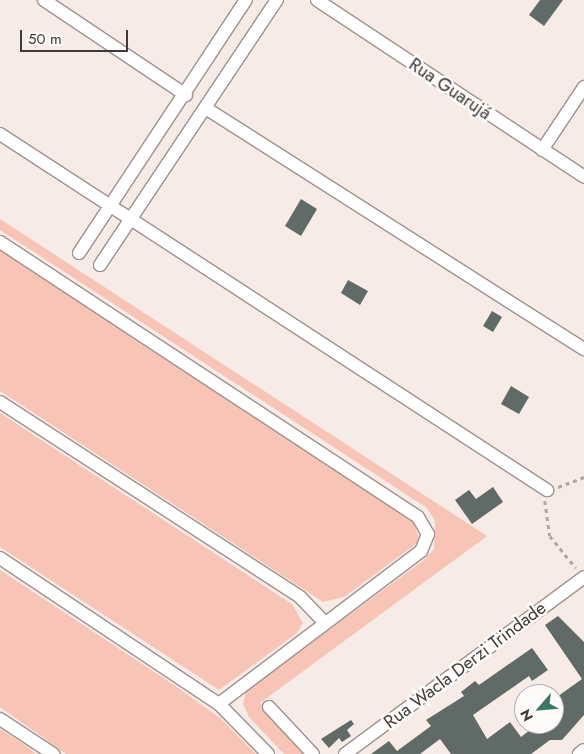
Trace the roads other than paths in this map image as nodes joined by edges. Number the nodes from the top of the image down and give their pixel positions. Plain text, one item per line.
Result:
1 (44, 0) edge
2 (246, 0) edge
3 (277, 0) edge
4 (317, 0) edge
5 (584, 86) edge
6 (186, 95) junction
7 (207, 109) junction
8 (0, 134) edge
9 (542, 150) junction
10 (584, 176) edge
11 (110, 208) junction
12 (131, 220) junction
13 (0, 242) edge
14 (79, 253) dead end
15 (100, 265) dead end
16 (584, 349) edge
17 (0, 402) edge
18 (547, 490) road end
19 (0, 558) edge
20 (584, 578) edge
21 (323, 621) junction
22 (219, 704) junction
23 (269, 707) dead end
24 (0, 719) edge
25 (584, 750) edge
26 (52, 754) edge
27 (268, 754) edge
28 (313, 754) edge
29 (345, 754) edge
30 (579, 754) edge

1 - 6 street
2 - 6 street
3 - 7 street
4 - 9 street, Rua Guarujá
5 - 9 street
6 - 11 street
7 - 12 street
7 - 16 street
8 - 11 street
9 - 10 street, Rua Guarujá
11 - 12 street
11 - 14 street
12 - 15 street
12 - 18 street
13 - 21 street
17 - 21 street
19 - 22 street
20 - 29 street, Rua Wacla Derzi Trindade
21 - 22 street
22 - 27 street
23 - 28 street
24 - 26 street
25 - 30 street

